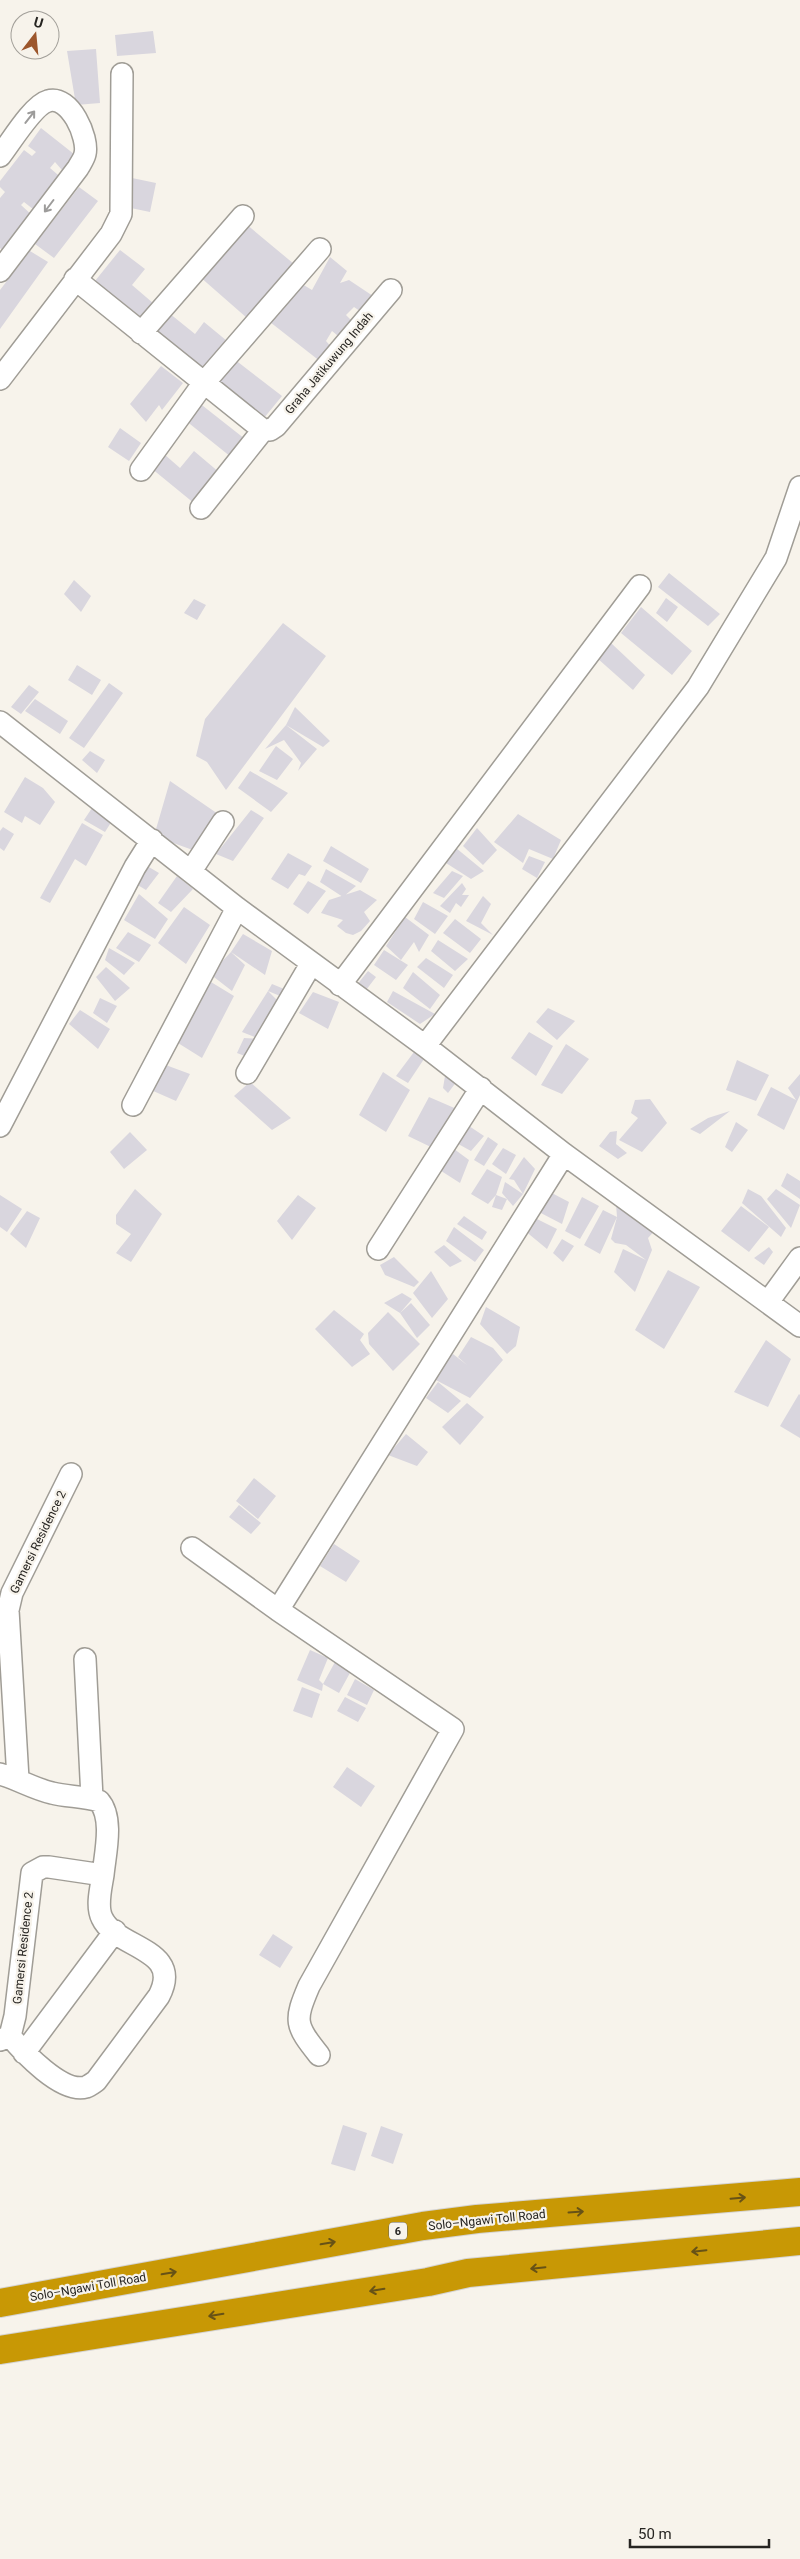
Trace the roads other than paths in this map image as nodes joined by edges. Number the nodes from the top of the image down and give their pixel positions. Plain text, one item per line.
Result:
1 (122, 74) dead end
2 (0, 156) edge
3 (243, 216) dead end
4 (320, 249) dead end
5 (0, 271) edge
6 (75, 279) junction
7 (391, 290) dead end
8 (141, 333) junction
9 (0, 379) edge
10 (203, 384) junction
11 (263, 430) junction
12 (141, 470) dead end
13 (800, 487) edge
14 (201, 508) dead end
15 (640, 586) dead end
16 (0, 722) edge
17 (223, 822) dead end
18 (152, 840) junction
19 (191, 870) junction
20 (237, 908) junction
21 (311, 964) junction
22 (340, 985) junction
23 (425, 1046) junction
24 (247, 1073) dead end
25 (481, 1088) junction
26 (133, 1105) dead end
27 (0, 1126) edge
28 (564, 1154) junction
29 (378, 1249) dead end
30 (800, 1258) edge
31 (768, 1302) junction
32 (800, 1326) edge
33 (71, 1474) dead end
34 (192, 1548) dead end
35 (278, 1610) junction
36 (84, 1659) dead end
37 (7, 1700) edge
38 (9, 1776) edge
39 (92, 1798) junction
40 (102, 1875) junction
41 (115, 1931) junction
42 (5, 2038) edge
43 (24, 2053) junction
44 (319, 2054) dead end
45 (800, 2192) edge
46 (800, 2241) edge
47 (0, 2302) edge
48 (0, 2350) edge

1 - 6 street
2 -> 5 street
3 - 8 street
4 - 10 street
6 - 8 street
6 - 9 street
7 - 11 street, Graha Jatikuwung Indah
8 - 10 street
10 - 11 street
10 - 12 street
11 - 14 street, Graha Jatikuwung Indah
13 - 23 street
15 - 22 street
16 - 18 street
17 - 19 street
18 - 19 street
18 - 27 street
19 - 20 street
20 - 21 street
20 - 26 street
21 - 22 street
21 - 24 street
22 - 23 street
23 - 25 street
25 - 28 street
25 - 29 street
28 - 31 street
28 - 35 street
30 - 31 street
31 - 32 street
33 - 37 street, Gamersi Residence 2
34 - 35 street
35 - 44 street
36 - 39 street
37 - 38 street, Gamersi Residence 2
38 - 39 street, Gamersi Residence 2
39 - 40 street, Gamersi Residence 2
40 - 41 street, Gamersi Residence 2
40 - 42 street, Gamersi Residence 2
41 - 43 street
41 - 43 street, Gamersi Residence 2
42 - 43 street, Gamersi Residence 2
47 -> 45 highway, Solo–Ngawi Toll Road / 6
46 -> 48 highway

